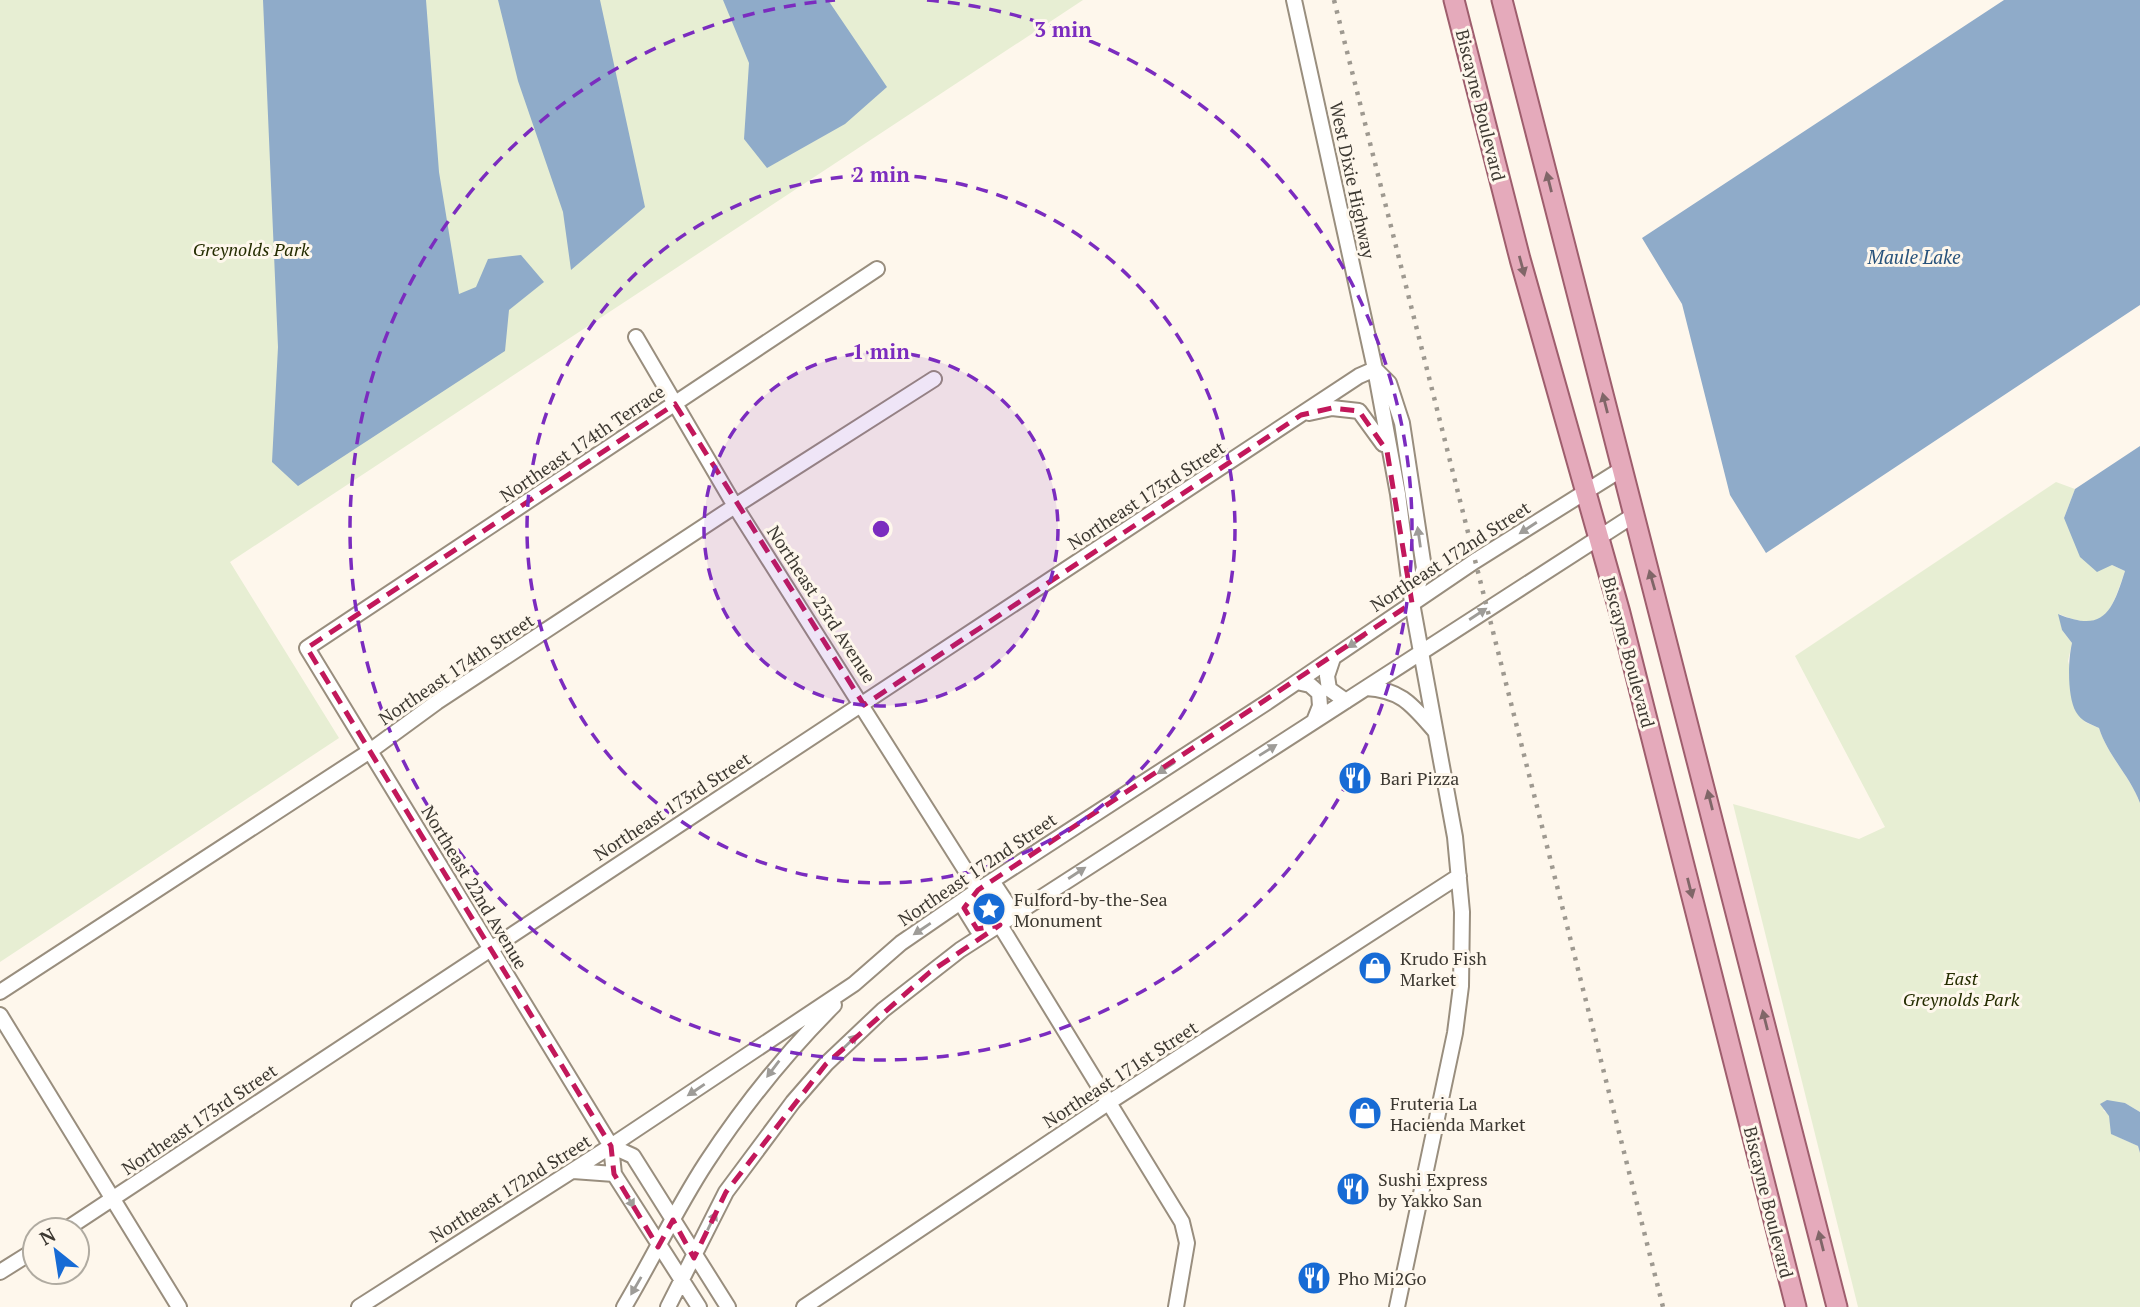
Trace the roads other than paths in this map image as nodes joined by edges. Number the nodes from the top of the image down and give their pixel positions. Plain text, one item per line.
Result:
1 (1294, 0) edge
2 (1454, 0) edge
3 (1502, 0) edge
4 (877, 269) dead end
5 (636, 337) dead end
6 (1375, 369) junction
7 (934, 379) dead end
8 (675, 404) junction
9 (1301, 415) junction
10 (1387, 451) junction
11 (1622, 469) junction
12 (1585, 491) junction
13 (735, 506) junction
14 (1634, 515) junction
15 (1598, 538) junction
16 (1412, 603) junction
17 (307, 648) joint
18 (1421, 651) junction
19 (1333, 658) junction
20 (1297, 682) junction
21 (1366, 688) junction
22 (1346, 701) junction
23 (864, 705) junction
24 (1314, 721) junction
25 (1436, 732) junction
26 (370, 751) junction
27 (1459, 876) junction
28 (978, 890) junction
29 (1000, 925) junction
30 (490, 948) junction
31 (854, 984) junction
32 (0, 992) edge
33 (0, 1016) edge
34 (1108, 1104) junction
35 (611, 1146) junction
36 (572, 1171) junction
37 (614, 1174) junction
38 (114, 1198) junction
39 (86, 1216) edge
40 (673, 1220) junction
41 (658, 1247) junction
42 (694, 1258) junction
43 (21, 1259) edge
44 (0, 1272) edge
45 (682, 1283) junction
46 (179, 1307) edge
47 (359, 1307) edge
48 (624, 1307) edge
49 (668, 1307) edge
50 (699, 1307) edge
51 (728, 1307) edge
52 (804, 1307) edge
53 (1176, 1307) edge
54 (1397, 1307) edge
55 (1796, 1307) edge
56 (1837, 1307) edge

1 - 6 street, West Dixie Highway
2 -> 12 main road, Biscayne Boulevard
11 -> 3 main road
4 - 8 street, Northeast 174th Terrace
5 - 8 street, Northeast 23rd Avenue
6 - 9 street, Northeast 173rd Street
6 - 10 street, West Dixie Highway
16 -> 6 street, West Dixie Highway
7 - 13 street, Northeast 174th Street
8 - 13 street, Northeast 23rd Avenue
8 - 17 street, Northeast 174th Terrace
9 - 10 street, Northeast 173rd Street
9 - 23 street, Northeast 173rd Street
10 - 16 street, West Dixie Highway
11 - 12 street, Northeast 172nd Street
11 - 14 main road
12 - 15 main road, Biscayne Boulevard
12 -> 16 street, Northeast 172nd Street
13 - 23 street, Northeast 23rd Avenue
13 - 26 street, Northeast 174th Street
14 - 15 street
56 -> 14 main road
18 -> 15 street
15 -> 55 main road, Biscayne Boulevard
16 - 18 street, West Dixie Highway
16 -> 19 street, Northeast 172nd Street
17 - 26 street, Northeast 22nd Avenue
18 - 21 street
18 - 25 street, West Dixie Highway
19 - 20 street, Northeast 172nd Street
19 - 22 street
20 - 24 street
20 -> 28 street, Northeast 172nd Street
21 - 22 street
21 - 25 street
22 - 24 street
23 - 28 street, Northeast 23rd Avenue
23 - 30 street, Northeast 173rd Street
29 -> 24 street
25 - 27 street, West Dixie Highway
26 - 30 street, Northeast 22nd Avenue
26 - 32 street, Northeast 174th Street
27 - 34 street, Northeast 171st Street
27 - 54 street, West Dixie Highway
28 - 29 street
28 - 29 street
28 -> 31 street, Northeast 172nd Street
29 - 34 street
42 -> 29 street
30 - 35 street, Northeast 22nd Avenue
30 - 38 street, Northeast 173rd Street
31 -> 35 street, Northeast 172nd Street
31 -> 40 street
33 - 38 street
34 - 52 street, Northeast 171st Street
34 - 53 street
35 - 36 street, Northeast 172nd Street
35 - 37 street, Northeast 22nd Avenue
35 - 40 street, Northeast 22nd Avenue
36 - 37 street
36 - 47 street, Northeast 172nd Street
37 -> 41 street, Northeast 22nd Avenue
38 - 39 street, Northeast 173rd Street
38 - 46 street
40 - 41 street
40 - 42 street, Northeast 22nd Avenue
41 - 45 street, Northeast 22nd Avenue
41 -> 48 street
42 - 45 street
42 - 51 street, Northeast 22nd Avenue
43 - 44 street
45 - 49 street
45 - 50 street, Northeast 22nd Avenue

